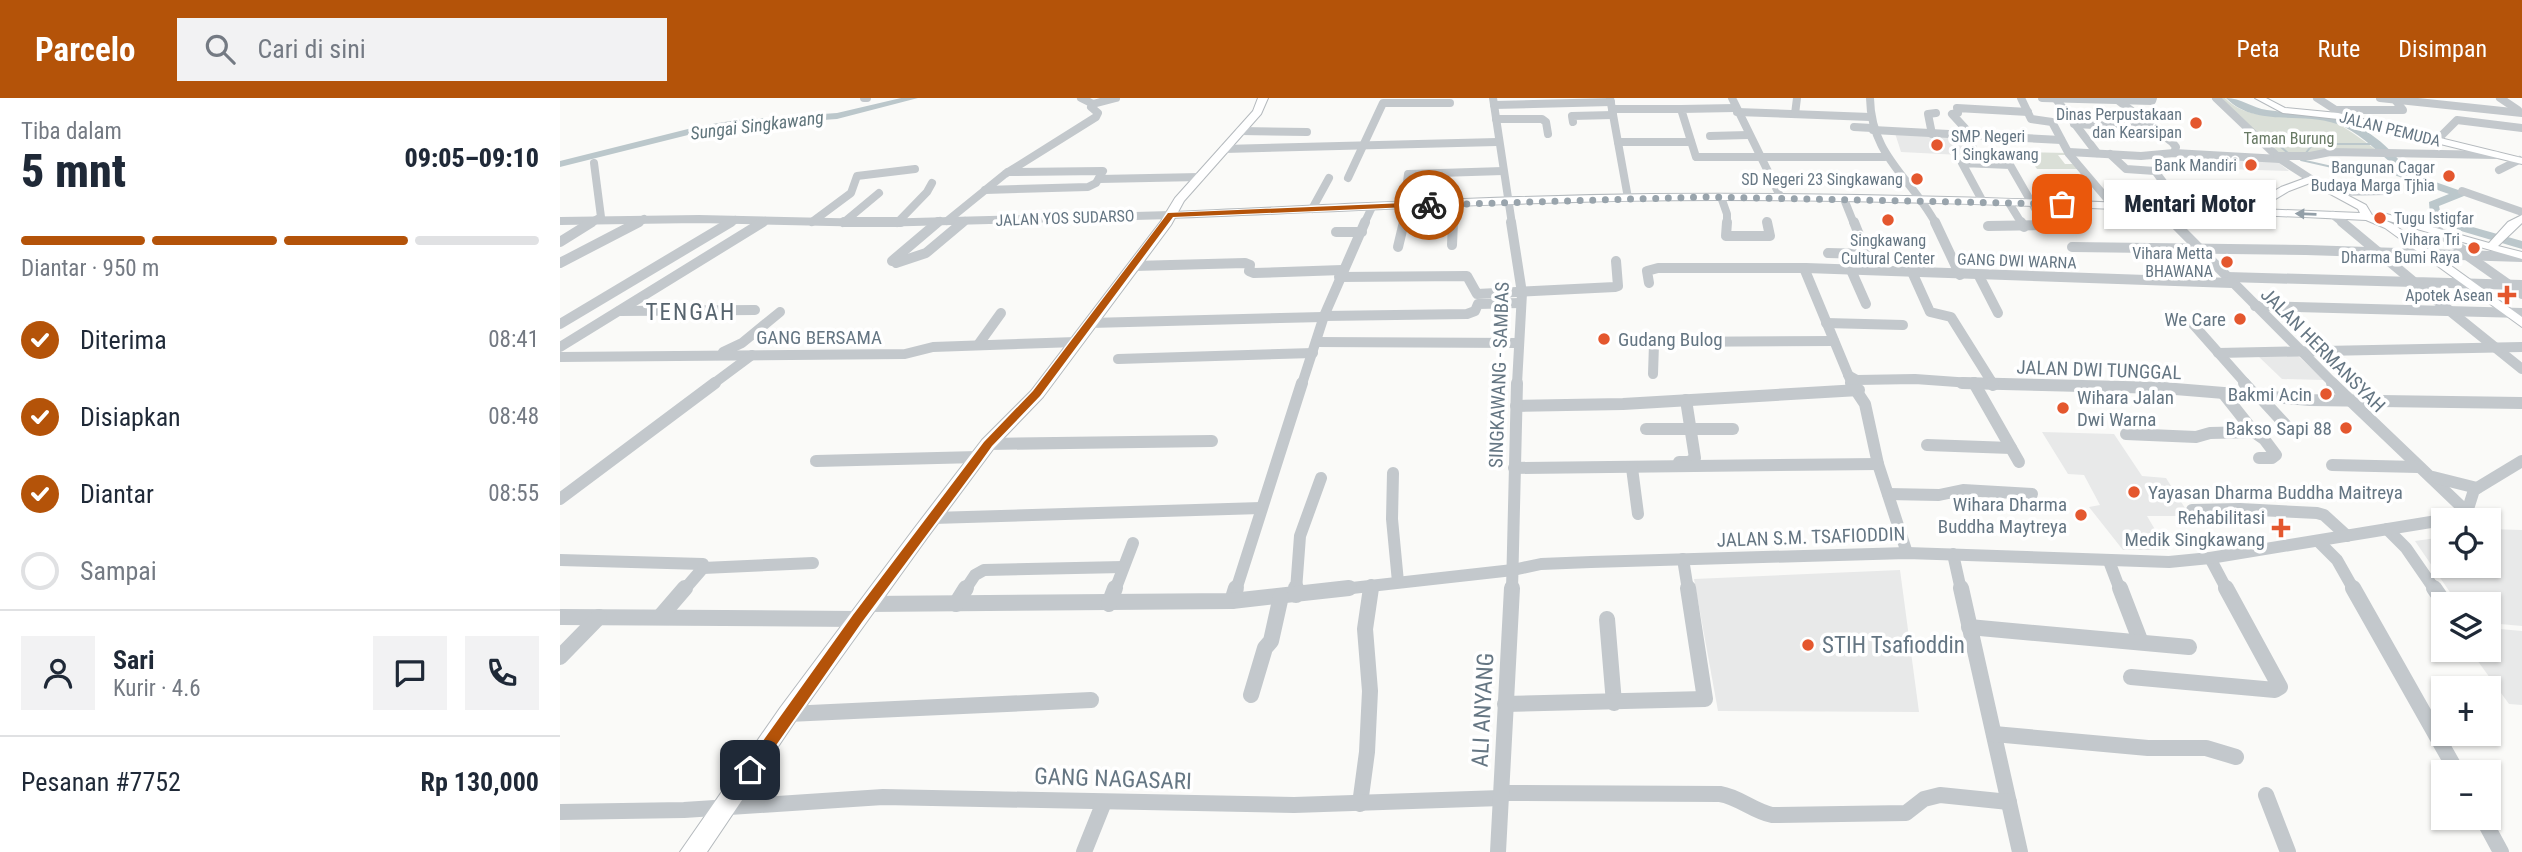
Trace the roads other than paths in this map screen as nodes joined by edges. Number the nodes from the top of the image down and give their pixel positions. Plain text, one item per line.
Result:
1 (1081, 98) edge
2 (1116, 98) edge
3 (1263, 98) edge
4 (1671, 98) edge
5 (1732, 98) edge
6 (1797, 98) edge
7 (1870, 98) edge
8 (2021, 98) edge
9 (2042, 98) edge
10 (2154, 98) edge
11 (2259, 98) edge
12 (2317, 98) edge
13 (2380, 98) edge
14 (2441, 98) edge
15 (2500, 98) edge
16 (2056, 99) edge
17 (2218, 100) edge
18 (1384, 101) edge
19 (1494, 101) edge
20 (1562, 101) edge
21 (2119, 101) junction
22 (2396, 101) junction
23 (1450, 103) dead end
24 (1093, 104) junction
25 (1611, 106) edge
26 (2457, 106) junction
27 (1677, 109) junction
28 (1736, 110) junction
29 (2337, 110) junction
30 (2028, 112) junction
31 (1936, 113) dead end
32 (2521, 113) edge
33 (1795, 114) junction
34 (1953, 114) junction
35 (1967, 114) dead end
36 (1870, 117) junction
37 (1496, 119) junction
38 (2352, 119) junction
39 (1573, 122) dead end
40 (2074, 124) junction
41 (2148, 125) junction
42 (1854, 127) dead end
43 (2522, 128) edge
44 (1873, 129) junction
45 (1240, 131) junction
46 (1548, 134) dead end
47 (1932, 134) junction
48 (1748, 135) junction
49 (1710, 136) dead end
50 (1973, 137) junction
51 (2061, 140) junction
52 (2437, 140) junction
53 (1497, 142) junction
54 (1618, 142) junction
55 (1691, 142) junction
56 (1362, 146) junction
57 (1301, 147) junction
58 (1224, 149) junction
59 (2069, 152) junction
60 (2382, 152) joint
61 (2097, 153) junction
62 (2174, 153) junction
63 (2110, 154) junction
64 (2496, 155) junction
65 (2302, 156) joint
66 (1885, 157) junction
67 (2280, 157) junction
68 (1759, 158) junction
69 (1438, 161) dead end
70 (2520, 161) edge
71 (594, 163) dead end
72 (915, 169) dead end
73 (2499, 170) dead end
74 (1503, 171) junction
75 (1008, 172) junction
76 (1437, 173) junction
77 (1200, 177) junction
78 (1329, 178) dead end
79 (1348, 178) dead end
80 (1099, 179) junction
81 (2311, 179) junction
82 (932, 183) dead end
83 (985, 190) junction
84 (2387, 191) dead end
85 (2462, 191) dead end
86 (2335, 192) junction
87 (879, 193) dead end
88 (1721, 197) junction
89 (1628, 198) junction
90 (1781, 198) junction
91 (1844, 198) junction
92 (1922, 200) junction
93 (1507, 201) junction
94 (1983, 202) junction
95 (2010, 203) junction
96 (2031, 203) junction
97 (1449, 204) junction
98 (2258, 205) junction
99 (1406, 206) junction
100 (2114, 206) junction
101 (1372, 207) junction
102 (2159, 208) junction
103 (1312, 209) junction
104 (2183, 209) junction
105 (989, 211) dead end
106 (2245, 212) junction
107 (2269, 212) junction
108 (2365, 212) junction
109 (1171, 215) junction
110 (2333, 215) junction
111 (645, 219) junction
112 (599, 220) junction
113 (736, 220) junction
114 (965, 220) junction
115 (982, 220) junction
116 (2520, 220) edge
117 (560, 221) edge
118 (766, 221) junction
119 (943, 221) junction
120 (812, 222) junction
121 (1767, 222) dead end
122 (843, 223) junction
123 (897, 223) junction
124 (2404, 223) junction
125 (1988, 226) dead end
126 (2389, 226) junction
127 (2024, 227) junction
128 (1336, 232) dead end
129 (1362, 232) junction
130 (2439, 232) junction
131 (2497, 241) junction
132 (560, 242) edge
133 (1452, 245) dead end
134 (1398, 247) dead end
135 (2073, 247) dead end
136 (2198, 249) junction
137 (2380, 252) junction
138 (1828, 253) dead end
139 (1867, 254) junction
140 (2428, 254) junction
141 (2469, 255) junction
142 (2505, 256) junction
143 (2522, 257) edge
144 (1616, 261) dead end
145 (560, 263) edge
146 (1134, 266) junction
147 (1804, 268) junction
148 (2522, 268) edge
149 (1850, 270) junction
150 (1873, 271) junction
151 (1912, 272) junction
152 (1341, 274) junction
153 (1960, 275) junction
154 (1979, 276) junction
155 (2229, 280) junction
156 (2414, 282) junction
157 (1649, 283) dead end
158 (2467, 283) junction
159 (2510, 285) junction
160 (2522, 285) edge
161 (2522, 294) edge
162 (1521, 298) junction
163 (1866, 304) dead end
164 (2255, 306) junction
165 (755, 310) dead end
166 (2448, 311) junction
167 (615, 312) junction
168 (780, 312) dead end
169 (1001, 313) dead end
170 (1998, 313) dead end
171 (2507, 313) junction
172 (2522, 313) edge
173 (1324, 316) junction
174 (1090, 323) junction
175 (1826, 323) junction
176 (2192, 323) dead end
177 (2522, 323) edge
178 (560, 324) edge
179 (1903, 325) dead end
180 (1834, 341) junction
181 (1076, 342) junction
182 (1520, 343) junction
183 (978, 345) junction
184 (2522, 346) edge
185 (560, 347) edge
186 (1315, 348) junction
187 (2493, 348) junction
188 (2302, 352) junction
189 (2218, 353) junction
190 (720, 355) junction
191 (752, 355) junction
192 (560, 357) edge
193 (1118, 359) dead end
194 (2522, 369) edge
195 (1653, 374) dead end
196 (1974, 382) junction
197 (1856, 383) junction
198 (1993, 385) junction
199 (2223, 393) junction
200 (2257, 396) junction
201 (1686, 400) junction
202 (2350, 400) junction
203 (2522, 403) edge
204 (1516, 406) junction
205 (1646, 429) dead end
206 (1689, 429) junction
207 (1733, 429) dead end
208 (2254, 432) junction
209 (2292, 432) dead end
210 (2126, 434) dead end
211 (1212, 441) dead end
212 (1927, 445) dead end
213 (2011, 448) junction
214 (983, 451) junction
215 (2259, 458) dead end
216 (816, 461) dead end
217 (2522, 461) edge
218 (1654, 462) dead end
219 (2019, 462) dead end
220 (1878, 464) junction
221 (2332, 465) dead end
222 (1514, 468) junction
223 (1632, 468) junction
224 (2419, 468) junction
225 (1393, 472) dead end
226 (1321, 478) dead end
227 (2477, 488) junction
228 (1888, 494) junction
229 (2032, 494) dead end
230 (560, 499) edge
231 (1261, 508) junction
232 (2463, 508) edge
233 (2468, 508) edge
234 (2192, 510) dead end
235 (1638, 514) dead end
236 (933, 518) junction
237 (2431, 522) edge
238 (2387, 529) junction
239 (2347, 536) junction
240 (1133, 542) dead end
241 (2319, 542) junction
242 (1907, 553) junction
243 (1953, 554) junction
244 (2210, 558) junction
245 (1683, 559) junction
246 (560, 560) edge
247 (2109, 561) junction
248 (813, 563) dead end
249 (1123, 567) junction
250 (703, 568) junction
251 (1513, 570) junction
252 (1398, 582) junction
253 (1371, 585) junction
254 (2437, 592) edge
255 (1288, 596) junction
256 (1232, 601) junction
257 (956, 604) junction
258 (1109, 604) junction
259 (863, 611) junction
260 (560, 617) edge
261 (599, 617) junction
262 (660, 617) junction
263 (1606, 618) dead end
264 (1969, 627) junction
265 (2140, 640) dead end
266 (2189, 647) dead end
267 (560, 657) edge
268 (2131, 677) dead end
269 (1251, 695) dead end
270 (1091, 701) dead end
271 (1614, 703) junction
272 (1505, 704) junction
273 (788, 714) junction
274 (1994, 734) junction
275 (2236, 757) dead end
276 (2450, 760) edge
277 (2266, 795) dead end
278 (1501, 796) junction
279 (1104, 802) junction
280 (2009, 802) junction
281 (1360, 804) junction
282 (724, 807) junction
283 (560, 812) edge
284 (2489, 830) edge
285 (693, 852) edge
286 (1084, 852) edge
287 (1497, 852) edge
288 (2020, 852) edge
289 (2288, 852) edge
290 (2501, 852) edge

1 - 24 street
2 - 24 street
3 - 45 highway
4 - 27 street
5 - 28 street
6 - 33 street
7 - 36 street
8 - 30 street
9 - 16 street
10 - 21 street
11 - 38 main road, JALAN PEMUDA
12 - 29 street
13 - 22 street
14 - 26 street
15 - 32 street
16 - 21 street
16 - 40 street
17 - 67 street
18 - 23 street
18 - 56 street
19 - 20 street
19 - 37 street, SINGKAWANG - SAMBAS
20 - 25 street
21 - 41 street
22 - 26 street
22 - 29 street
24 - 75 street
25 - 27 street
25 - 39 street
25 - 54 street
26 - 32 street
27 - 28 street
27 - 55 street
28 - 33 street
28 - 48 street
29 - 38 street
30 - 34 street
30 - 51 street
31 - 47 street
33 - 36 street
34 - 35 street
34 - 50 street
36 - 44 street
37 - 46 street
37 - 53 street, SINGKAWANG - SAMBAS
38 - 52 main road, JALAN PEMUDA
40 - 41 street
40 - 61 street
41 - 62 street
42 - 44 street
43 - 52 street
44 - 47 street
44 - 66 street
45 - 57 street
45 - 58 highway
47 - 50 street
48 - 49 street
48 - 68 street
50 - 51 street
51 - 59 street
52 - 64 main road, JALAN PEMUDA
53 - 56 street
53 - 74 street, SINGKAWANG - SAMBAS
54 - 55 street
54 - 89 street
55 - 68 street
56 - 57 street
56 - 79 street
57 - 58 street
58 - 77 highway
59 - 61 street
59 - 100 street
60 - 64 street
60 - 65 street
61 - 63 street
62 - 63 street
62 - 67 street
63 - 104 street
64 - 70 main road, JALAN PEMUDA
65 - 67 street
66 - 68 street
66 - 92 street
67 - 81 street
68 - 90 street
69 - 76 street
70 - 73 street
71 - 112 street
72 - 120 street
74 - 76 street
74 - 93 street, SINGKAWANG - SAMBAS
75 - 80 street
75 - 83 street
76 - 99 street
77 - 80 street
77 - 109 highway
78 - 103 street
80 - 83 street
81 - 86 main road
81 - 98 main road
82 - 123 street
83 - 119 street
84 - 86 street
85 - 116 street
86 - 108 main road
87 - 122 street
88 - 89 main road, JALAN YOS SUDARSO
88 - 90 main road, JALAN YOS SUDARSO
88 - 121 street
89 - 93 main road, JALAN YOS SUDARSO
90 - 91 main road, JALAN YOS SUDARSO
91 - 92 main road, JALAN YOS SUDARSO
91 - 139 street
92 - 94 main road, JALAN YOS SUDARSO
92 - 153 street
93 - 97 main road, JALAN YOS SUDARSO
93 - 162 street, SINGKAWANG - SAMBAS
94 - 95 main road, JALAN YOS SUDARSO
94 - 96 street
95 - 96 main road, JALAN YOS SUDARSO
95 - 127 street
96 - 100 main road, JALAN YOS SUDARSO
96 - 127 street
97 - 99 main road, JALAN YOS SUDARSO
97 - 133 street
98 - 106 main road
98 - 107 main road
99 - 101 main road, JALAN YOS SUDARSO
99 - 134 street
100 - 102 main road, JALAN YOS SUDARSO
101 - 103 main road, JALAN YOS SUDARSO
101 - 129 street
102 - 104 main road, JALAN YOS SUDARSO
102 - 136 street, JALAN HERMANSYAH
103 - 109 main road, JALAN YOS SUDARSO
104 - 106 main road, JALAN YOS SUDARSO
105 - 115 street
106 - 107 main road, JALAN YOS SUDARSO
110 -> 107 main road, JALAN YOS SUDARSO
108 - 110 main road, JALAN YOS SUDARSO
108 - 124 main road
108 - 126 main road
109 - 115 street, JALAN YOS SUDARSO
109 - 146 highway
110 - 137 street
111 - 112 street, JALAN YOS SUDARSO
111 - 113 street, JALAN YOS SUDARSO
111 - 145 street
112 - 117 street, JALAN YOS SUDARSO
112 - 132 street
113 - 118 street, JALAN YOS SUDARSO
113 - 178 street
114 - 115 street, JALAN YOS SUDARSO
114 - 119 street, JALAN YOS SUDARSO
114 - 119 street
116 - 131 main road
118 - 120 street, JALAN YOS SUDARSO
118 - 167 street
119 - 123 street, JALAN YOS SUDARSO
120 - 122 street, JALAN YOS SUDARSO
122 - 123 street, JALAN YOS SUDARSO
124 - 126 main road
124 - 130 main road
125 - 127 street
126 - 140 main road
128 - 129 street
129 - 152 street
130 - 131 main road
130 - 141 street
131 - 143 main road
135 - 136 street
136 - 137 street
136 - 155 street, JALAN HERMANSYAH
137 - 140 street
137 - 156 street
138 - 139 street
139 - 150 street
140 - 141 street
140 - 158 main road
141 - 142 street
141 - 159 street
142 - 143 street
142 - 148 street
144 - 162 street
146 - 152 street
146 - 174 highway
147 - 149 street, GANG DWI WARNA
147 - 157 street, GANG DWI WARNA
147 - 175 street
149 - 150 street, GANG DWI WARNA
149 - 163 street
150 - 151 street, GANG DWI WARNA
151 - 153 street, GANG DWI WARNA
151 - 198 street
152 - 162 street
152 - 173 street
153 - 154 street, GANG DWI WARNA
154 - 155 street, GANG DWI WARNA
154 - 170 street
155 - 156 street, GANG DWI WARNA
155 - 164 street, JALAN HERMANSYAH
156 - 158 street, GANG DWI WARNA
156 - 166 street
158 - 159 street, GANG DWI WARNA
158 - 171 main road
159 - 160 street, GANG DWI WARNA
159 - 161 street
162 - 173 street
162 - 182 street, SINGKAWANG - SAMBAS
164 - 166 street
164 - 188 street, JALAN HERMANSYAH
165 - 167 street
166 - 171 street
166 - 187 street
167 - 185 street
168 - 190 street
169 - 183 street
171 - 172 street
171 - 177 main road
173 - 174 street
173 - 186 street
174 - 181 highway
175 - 179 street
175 - 180 street
176 - 189 street
180 - 195 street
180 - 197 street
181 - 183 street, GANG BERSAMA
181 - 214 highway
182 - 186 street
182 - 204 street, SINGKAWANG - SAMBAS
183 - 191 street, GANG BERSAMA
184 - 187 street
186 - 193 street
186 - 231 street
187 - 188 street
187 - 194 street
188 - 189 street
188 - 202 street, JALAN HERMANSYAH
189 - 200 street
190 - 191 street, GANG BERSAMA
190 - 192 street, GANG BERSAMA
191 - 230 street
196 - 197 street, JALAN DWI TUNGGAL
196 - 198 street, JALAN DWI TUNGGAL
196 - 213 street
197 - 201 street, JALAN DWI TUNGGAL
197 - 220 street
198 - 199 street, JALAN DWI TUNGGAL
199 - 200 street, JALAN DWI TUNGGAL
199 - 208 street
200 - 202 street, JALAN DWI TUNGGAL
200 - 209 street
201 - 204 street, JALAN DWI TUNGGAL
201 - 206 street
202 - 203 street, JALAN DWI TUNGGAL
202 - 224 street, JALAN HERMANSYAH
204 - 222 street, SINGKAWANG - SAMBAS
205 - 206 street
206 - 207 street
206 - 218 street
208 - 210 street
208 - 215 street
211 - 214 street
212 - 213 street
213 - 219 street
214 - 216 street
214 - 236 highway
217 - 227 street
220 - 223 street
220 - 228 street
221 - 224 street
222 - 223 street
222 - 251 street, SINGKAWANG - SAMBAS
223 - 235 street
224 - 227 street
224 - 232 street, JALAN HERMANSYAH
225 - 252 street
226 - 255 street
227 - 233 street
228 - 229 street
228 - 242 street
231 - 236 street
231 - 256 street
234 - 239 street
236 - 259 highway
237 - 238 street, JALAN S.M. TSAFIODDIN
238 - 239 street, JALAN S.M. TSAFIODDIN
238 - 254 street
239 - 241 street, JALAN S.M. TSAFIODDIN
240 - 249 street
241 - 244 street, JALAN S.M. TSAFIODDIN
241 - 276 street
242 - 243 street, JALAN S.M. TSAFIODDIN
242 - 245 street, JALAN S.M. TSAFIODDIN
243 - 247 street, JALAN S.M. TSAFIODDIN
243 - 264 street
244 - 247 street, JALAN S.M. TSAFIODDIN
244 - 268 street
245 - 251 street, JALAN S.M. TSAFIODDIN
245 - 271 street
246 - 250 street
247 - 265 street
248 - 250 street
249 - 257 street
249 - 258 street
250 - 262 street
251 - 252 street
251 - 272 street, ALI ANYANG
252 - 253 street
253 - 255 street
253 - 281 street
255 - 256 street
255 - 269 street
256 - 258 street
257 - 258 street
257 - 259 street
259 - 262 street
259 - 273 highway
260 - 261 street
261 - 262 street
261 - 267 street
263 - 271 street
264 - 266 street
264 - 274 street
270 - 273 street
271 - 272 street
272 - 278 street, ALI ANYANG
273 - 282 highway
274 - 275 street
274 - 280 street
277 - 289 street
278 - 280 street
278 - 281 street, GANG NAGASARI
278 - 287 street, ALI ANYANG
279 - 281 street, GANG NAGASARI
279 - 282 street, GANG NAGASARI
279 - 286 street
280 - 288 street
282 - 283 street
282 - 285 highway
284 - 290 street

